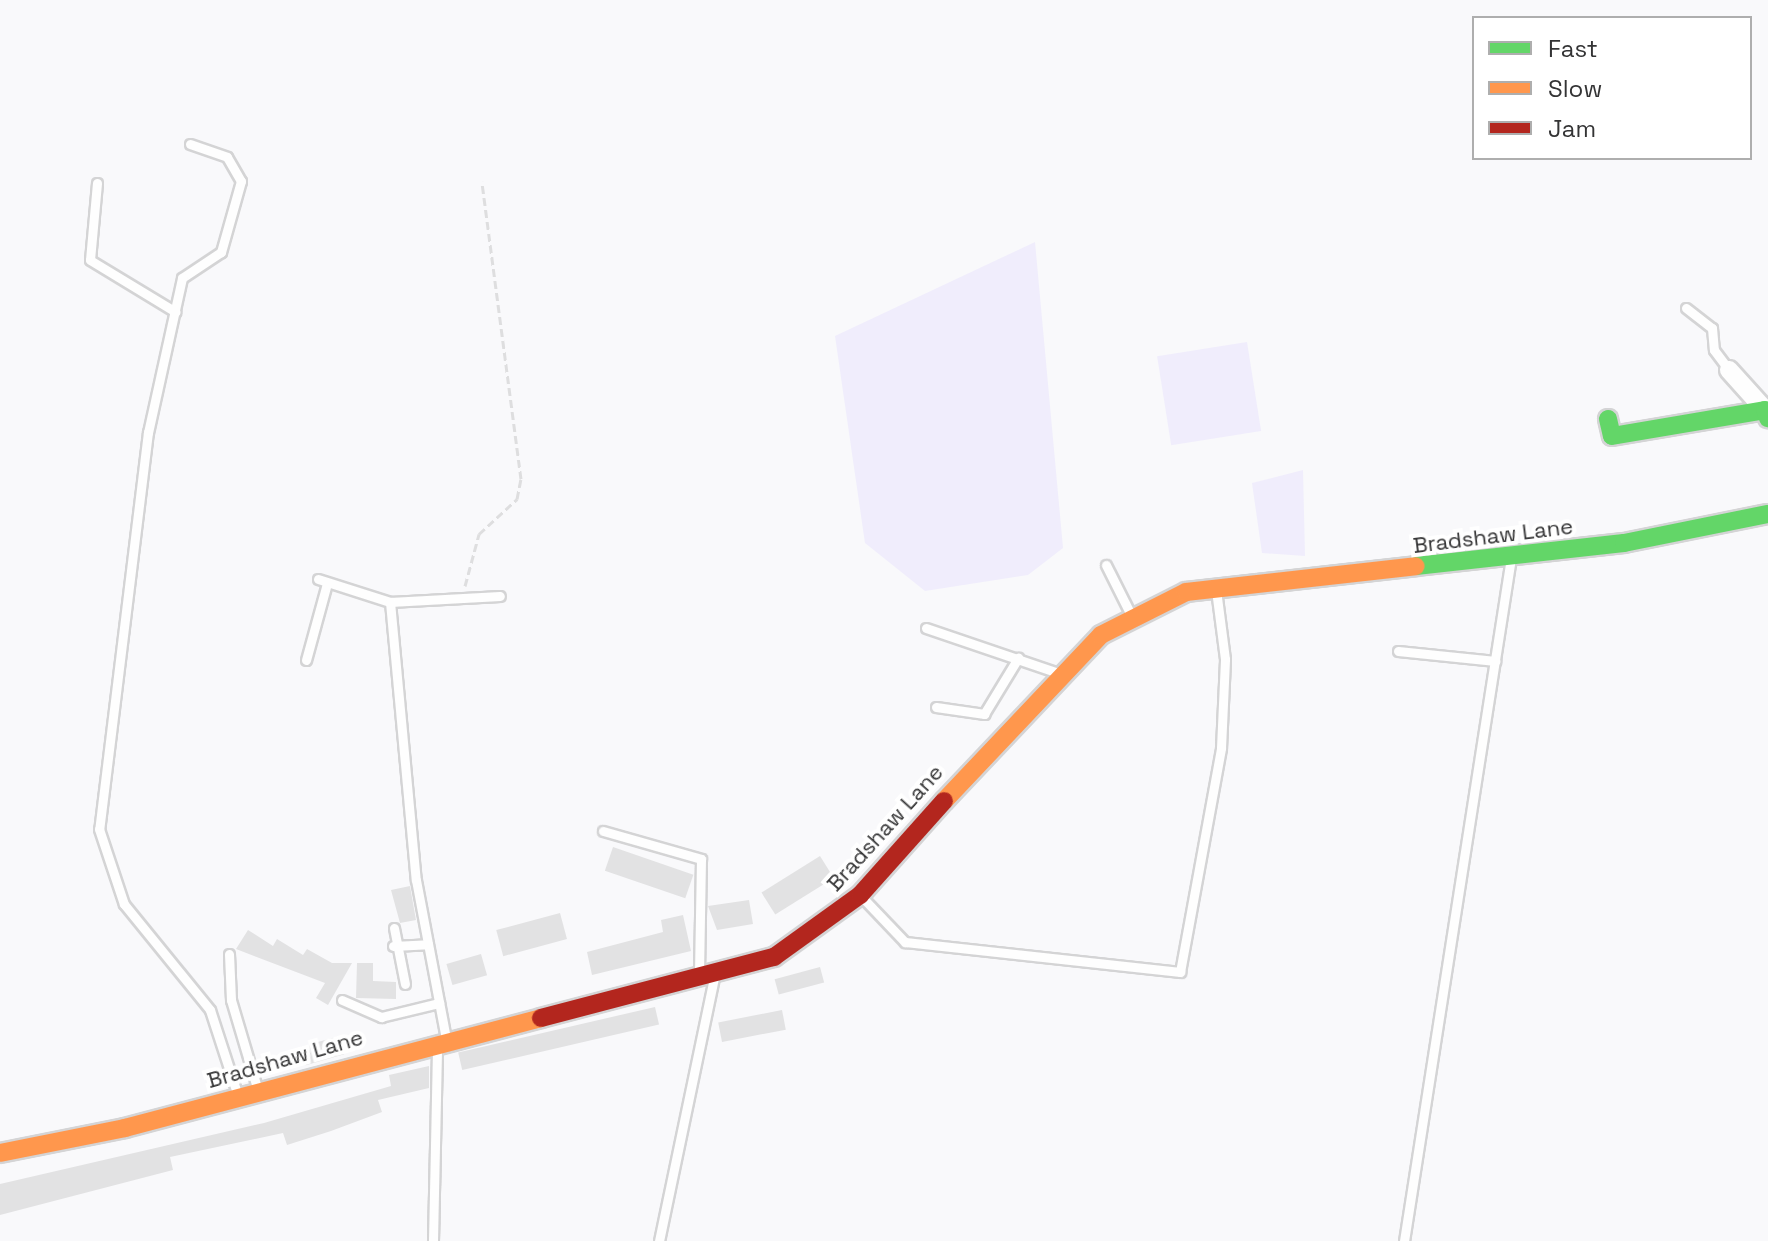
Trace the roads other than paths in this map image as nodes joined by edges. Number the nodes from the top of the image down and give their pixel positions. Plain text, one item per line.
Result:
1 (190, 144) dead end
2 (97, 183) dead end
3 (1686, 308) dead end
4 (176, 312) junction
5 (1729, 370) joint
6 (1767, 414) edge
7 (1608, 419) dead end
8 (1768, 514) edge
9 (1511, 558) junction
10 (1106, 565) dead end
11 (1216, 587) junction
12 (500, 596) dead end
13 (390, 602) junction
14 (1132, 617) junction
15 (926, 628) dead end
16 (1398, 651) dead end
17 (1018, 658) junction
18 (306, 660) dead end
19 (1495, 661) junction
20 (1058, 674) junction
21 (936, 707) dead end
22 (603, 831) dead end
23 (860, 895) junction
24 (394, 928) dead end
25 (428, 944) junction
26 (393, 946) junction
27 (229, 954) dead end
28 (706, 979) junction
29 (405, 984) dead end
30 (342, 1000) dead end
31 (439, 1003) junction
32 (442, 1040) junction
33 (258, 1092) junction
34 (238, 1098) junction
35 (0, 1153) edge
36 (433, 1241) edge
37 (659, 1241) edge
38 (1404, 1241) edge

1 - 4 lane
2 - 4 lane
3 - 5 lane
4 - 34 lane
5 - 6 street
6 - 7 street
8 - 9 street, Bradshaw Lane
9 - 11 street, Bradshaw Lane
9 - 19 lane
10 - 14 lane
11 - 14 street, Bradshaw Lane
11 - 23 lane
12 - 13 lane
13 - 18 lane
13 - 25 lane
14 - 20 street, Bradshaw Lane
15 - 17 lane
16 - 19 lane
17 - 20 lane
17 - 21 lane
19 - 38 lane
20 - 23 street, Bradshaw Lane
22 - 28 lane
23 - 28 street, Bradshaw Lane
24 - 26 lane
25 - 26 lane
25 - 31 lane
26 - 29 lane
27 - 33 lane
28 - 32 street, Bradshaw Lane
28 - 37 lane
30 - 31 lane
31 - 32 lane
32 - 33 street, Bradshaw Lane
32 - 36 lane
33 - 34 street, Bradshaw Lane
34 - 35 street, Bradshaw Lane

